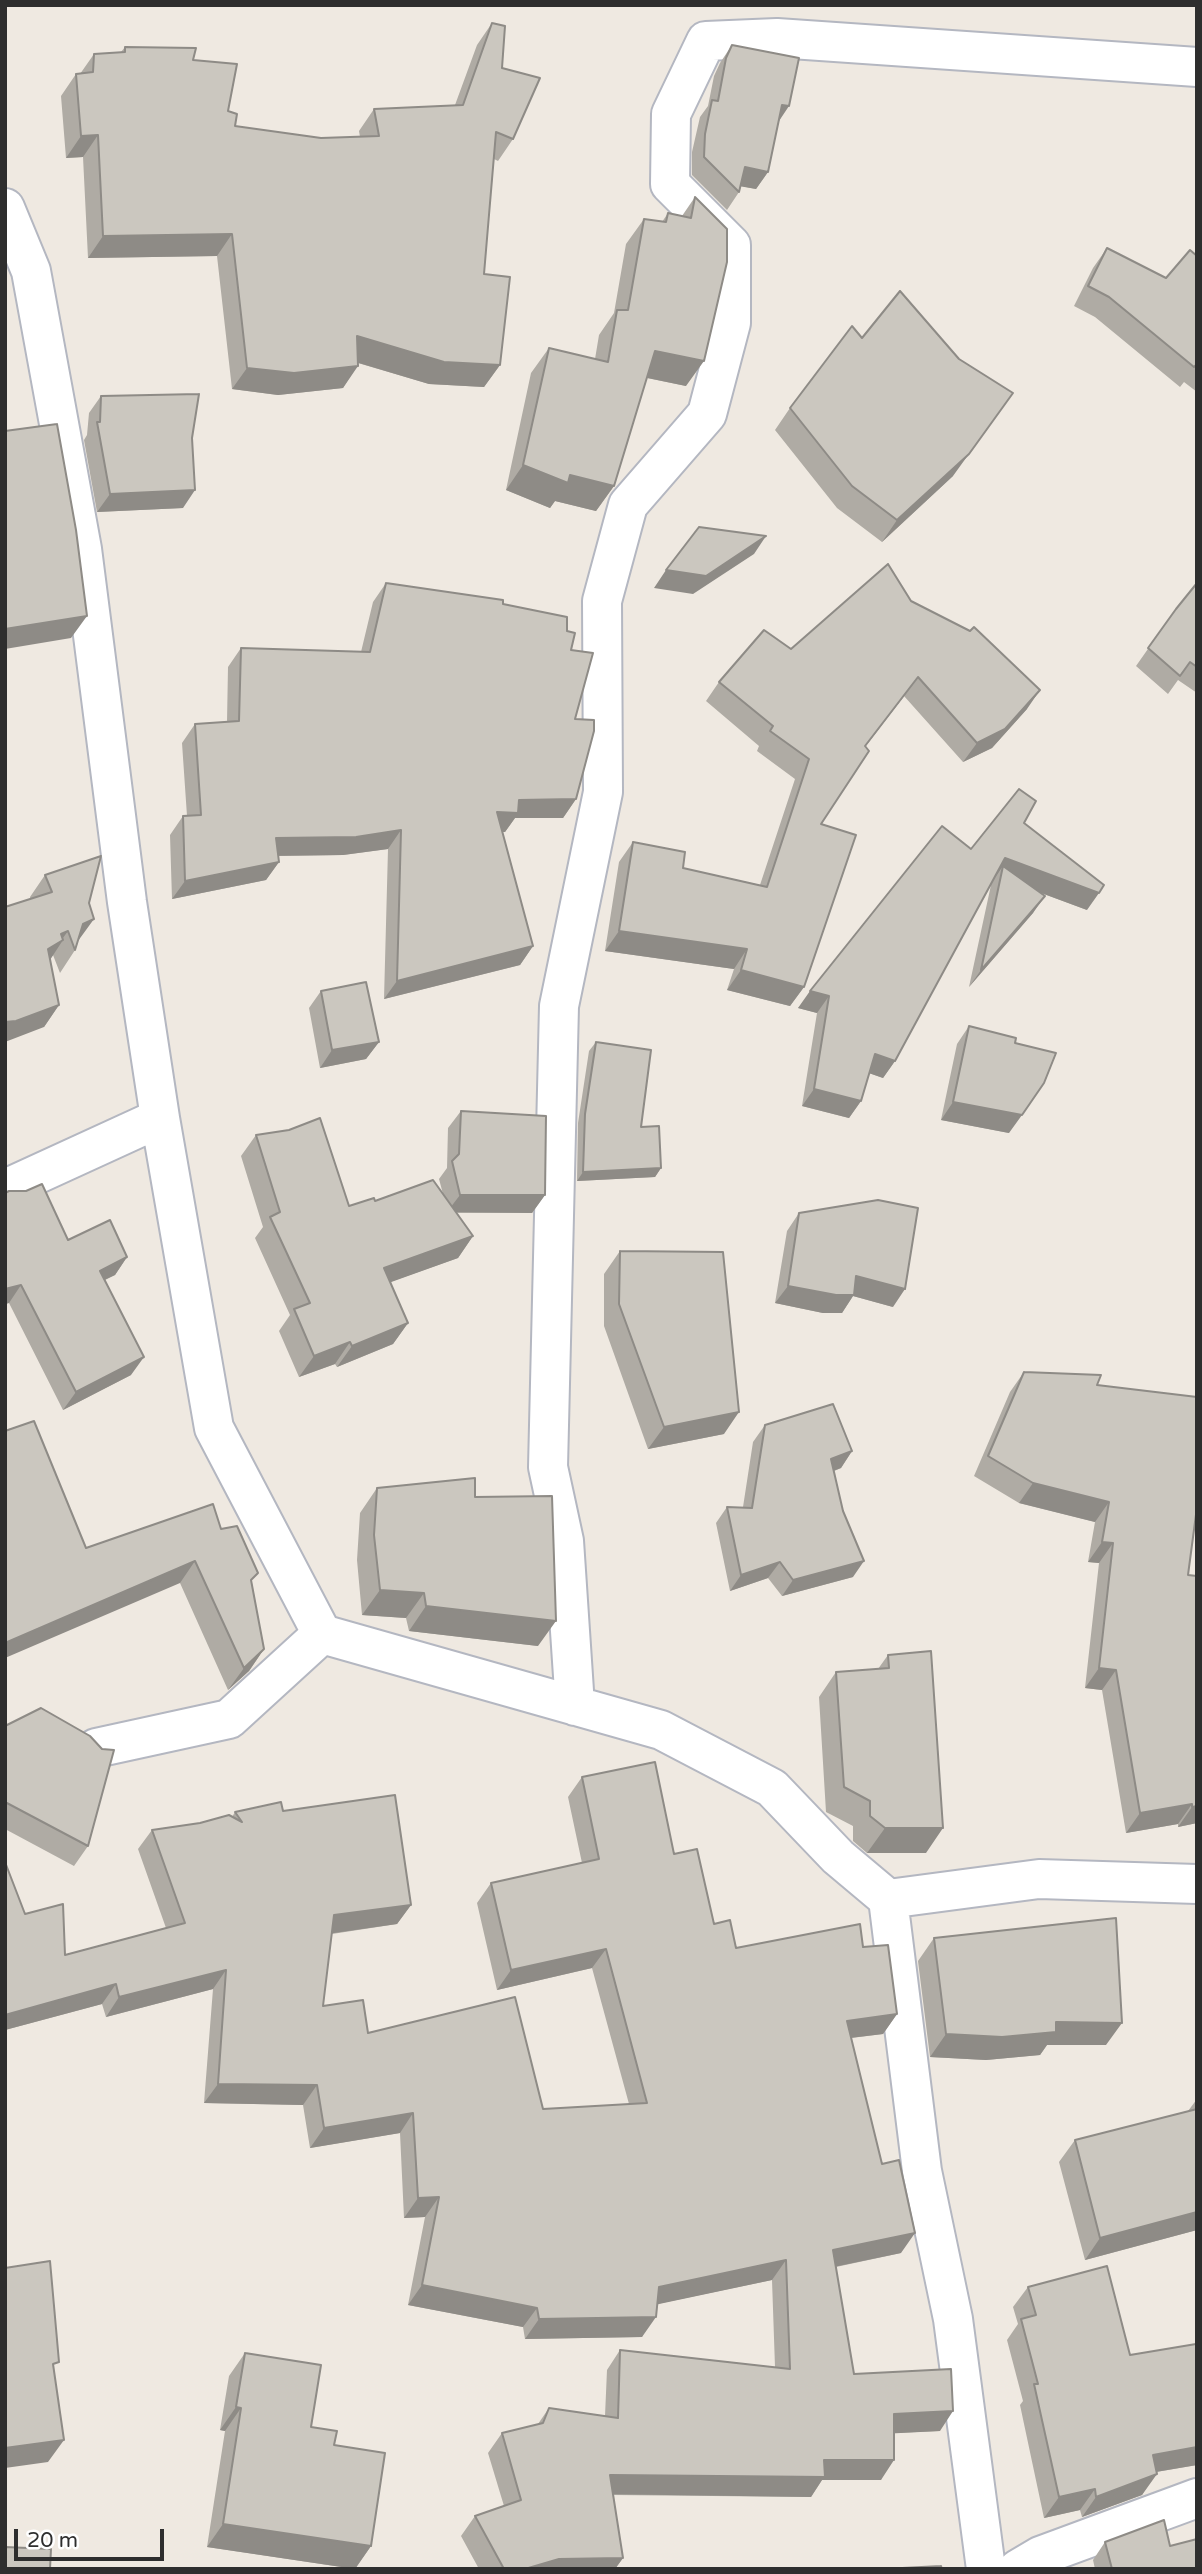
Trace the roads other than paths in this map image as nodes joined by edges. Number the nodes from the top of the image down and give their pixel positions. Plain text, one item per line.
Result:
1 (1197, 68) edge
2 (5, 208) edge
3 (160, 1118) junction
4 (5, 1189) edge
5 (322, 1634) junction
6 (575, 1706) junction
7 (96, 1748) edge
8 (1197, 1884) edge
9 (888, 1899) junction
10 (1197, 2498) edge
11 (986, 2569) edge
12 (1018, 2569) edge

1 - 6 street
2 - 3 street
3 - 4 street
3 - 5 street
5 - 6 street
5 - 7 street
6 - 9 street
8 - 9 street
9 - 11 street
10 - 12 street

